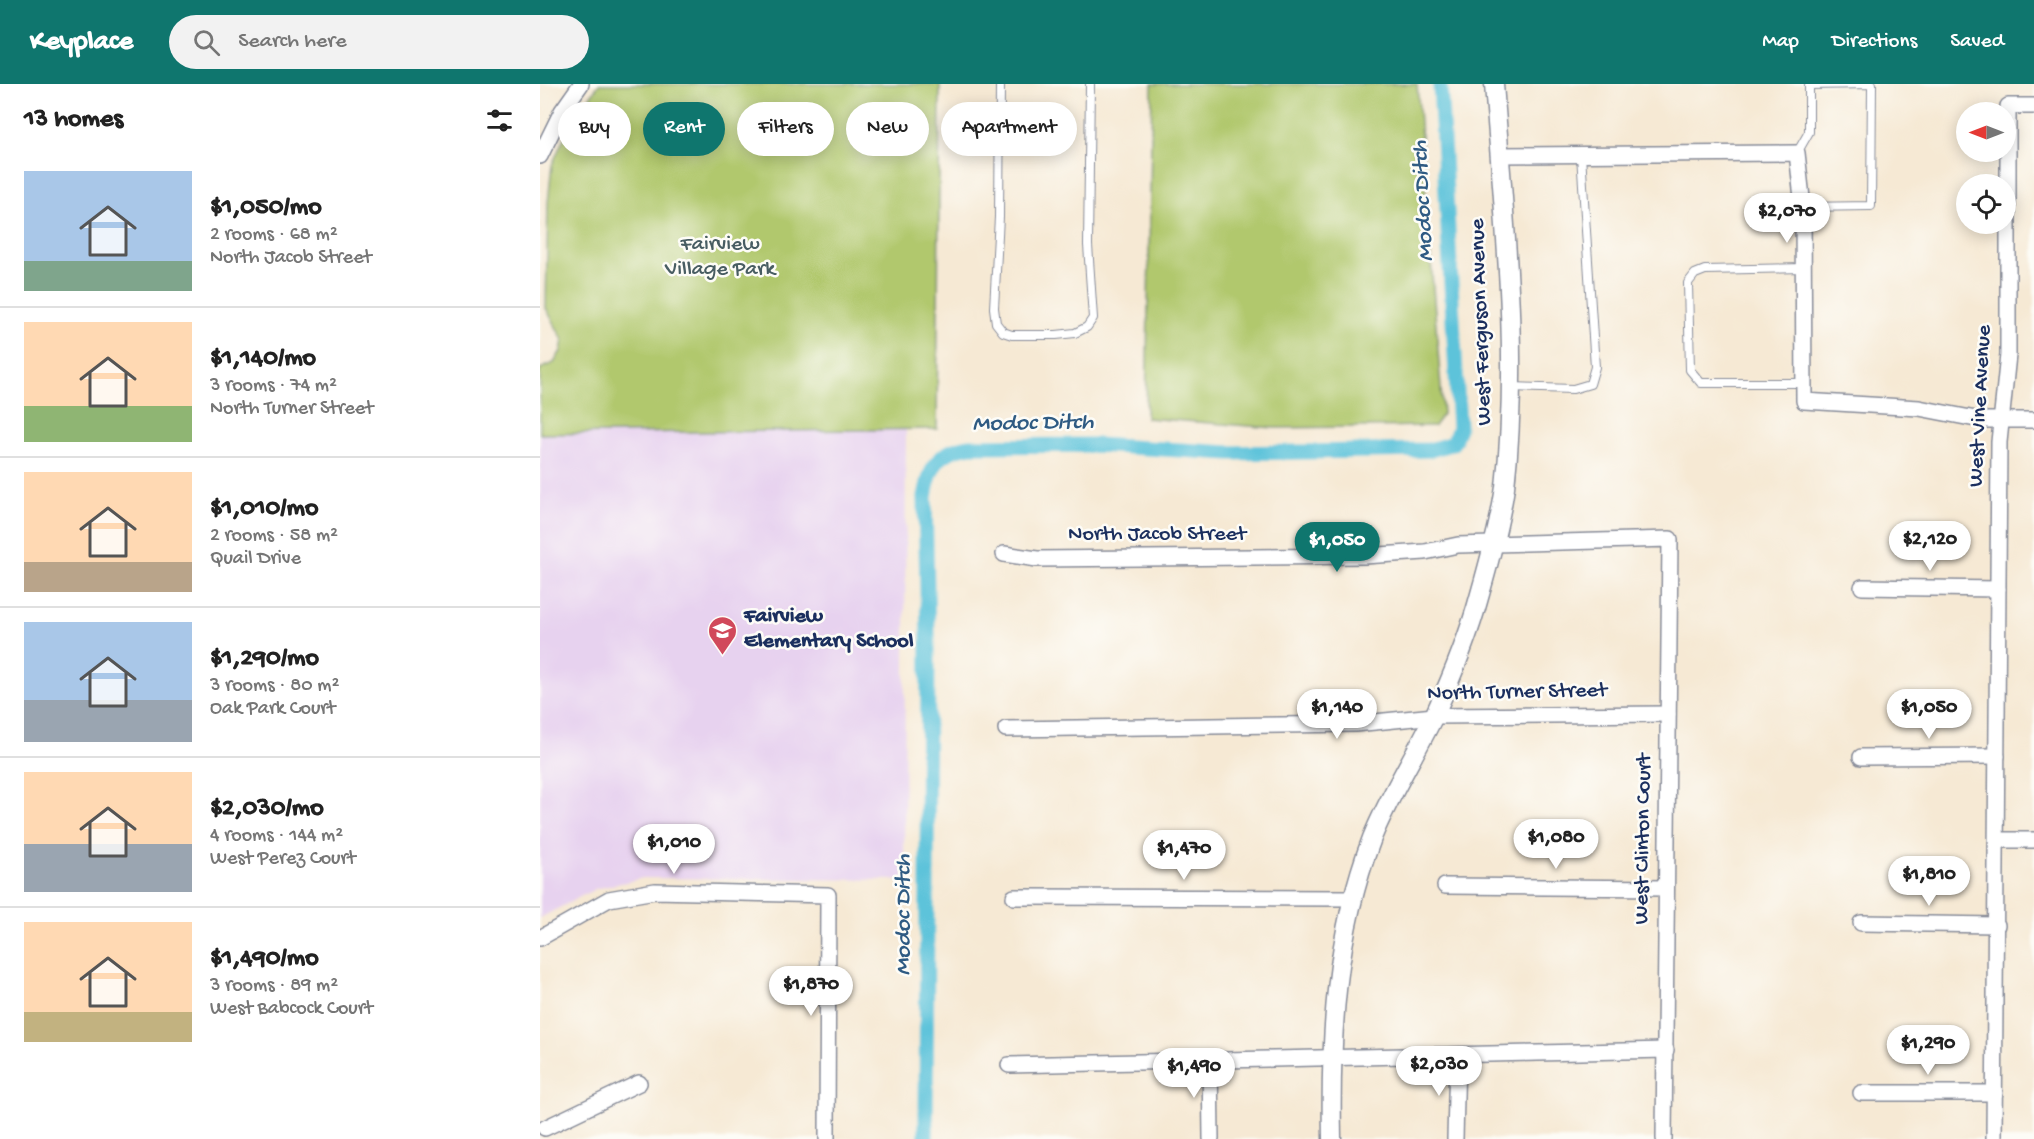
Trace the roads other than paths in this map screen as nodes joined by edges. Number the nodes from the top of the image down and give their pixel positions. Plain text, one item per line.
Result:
1 (581, 84) edge
2 (1000, 84) edge
3 (1089, 84) edge
4 (1494, 84) edge
5 (2034, 106) edge
6 (1797, 153) junction
7 (1581, 154) junction
8 (1499, 155) junction
9 (540, 156) edge
10 (1803, 207) junction
11 (1804, 268) junction
12 (1804, 383) junction
13 (1512, 387) junction
14 (2002, 420) junction
15 (2034, 420) edge
16 (1670, 539) joint
17 (1494, 543) junction
18 (1004, 554) dead end
19 (1862, 587) dead end
20 (1998, 589) junction
21 (1668, 714) junction
22 (1434, 716) junction
23 (1006, 729) dead end
24 (1997, 756) junction
25 (1861, 757) dead end
26 (1998, 840) junction
27 (2034, 840) edge
28 (1445, 886) dead end
29 (1666, 888) junction
30 (1014, 897) dead end
31 (1353, 898) junction
32 (1861, 923) dead end
33 (1997, 925) junction
34 (540, 938) edge
35 (1666, 1050) junction
36 (1457, 1056) junction
37 (1210, 1059) junction
38 (1330, 1060) junction
39 (1009, 1065) dead end
40 (639, 1083) dead end
41 (1861, 1093) dead end
42 (1995, 1093) junction
43 (545, 1128) edge
44 (826, 1139) edge
45 (1211, 1139) edge
46 (1332, 1139) edge
47 (1455, 1139) edge
48 (1664, 1139) edge
49 (1994, 1139) edge

1 - 9 street
2 - 3 lane
4 - 8 street, West Ferguson Avenue
5 - 14 street, West Vine Avenue
6 - 7 street
6 - 10 street
6 - 10 lane
7 - 8 street
7 - 13 lane
8 - 13 street, West Ferguson Avenue
10 - 11 street
11 - 12 street
11 - 12 lane
12 - 14 street
13 - 17 street, West Ferguson Avenue
14 - 15 street
14 - 20 street, West Vine Avenue
16 - 17 street, North Jacob Street
16 - 21 street, West Clinton Court
17 - 18 street, North Jacob Street
17 - 22 street, West Ferguson Avenue
19 - 20 street
20 - 24 street, West Vine Avenue
21 - 22 street, North Turner Street
21 - 29 street, West Clinton Court
22 - 23 street, North Turner Street
22 - 31 street, West Ferguson Avenue
24 - 25 street
24 - 26 street, West Vine Avenue
26 - 27 street
26 - 33 street, West Vine Avenue
28 - 29 street
29 - 35 street, West Clinton Court
30 - 31 street
31 - 38 street, West Ferguson Avenue
32 - 33 street
33 - 42 street, West Vine Avenue
34 - 44 street
35 - 36 street
35 - 48 street, West Clinton Court
36 - 38 street
36 - 47 street
37 - 38 street
37 - 39 street
37 - 45 street
38 - 46 street, West Ferguson Avenue
40 - 43 street
41 - 42 street
42 - 49 street, West Vine Avenue

